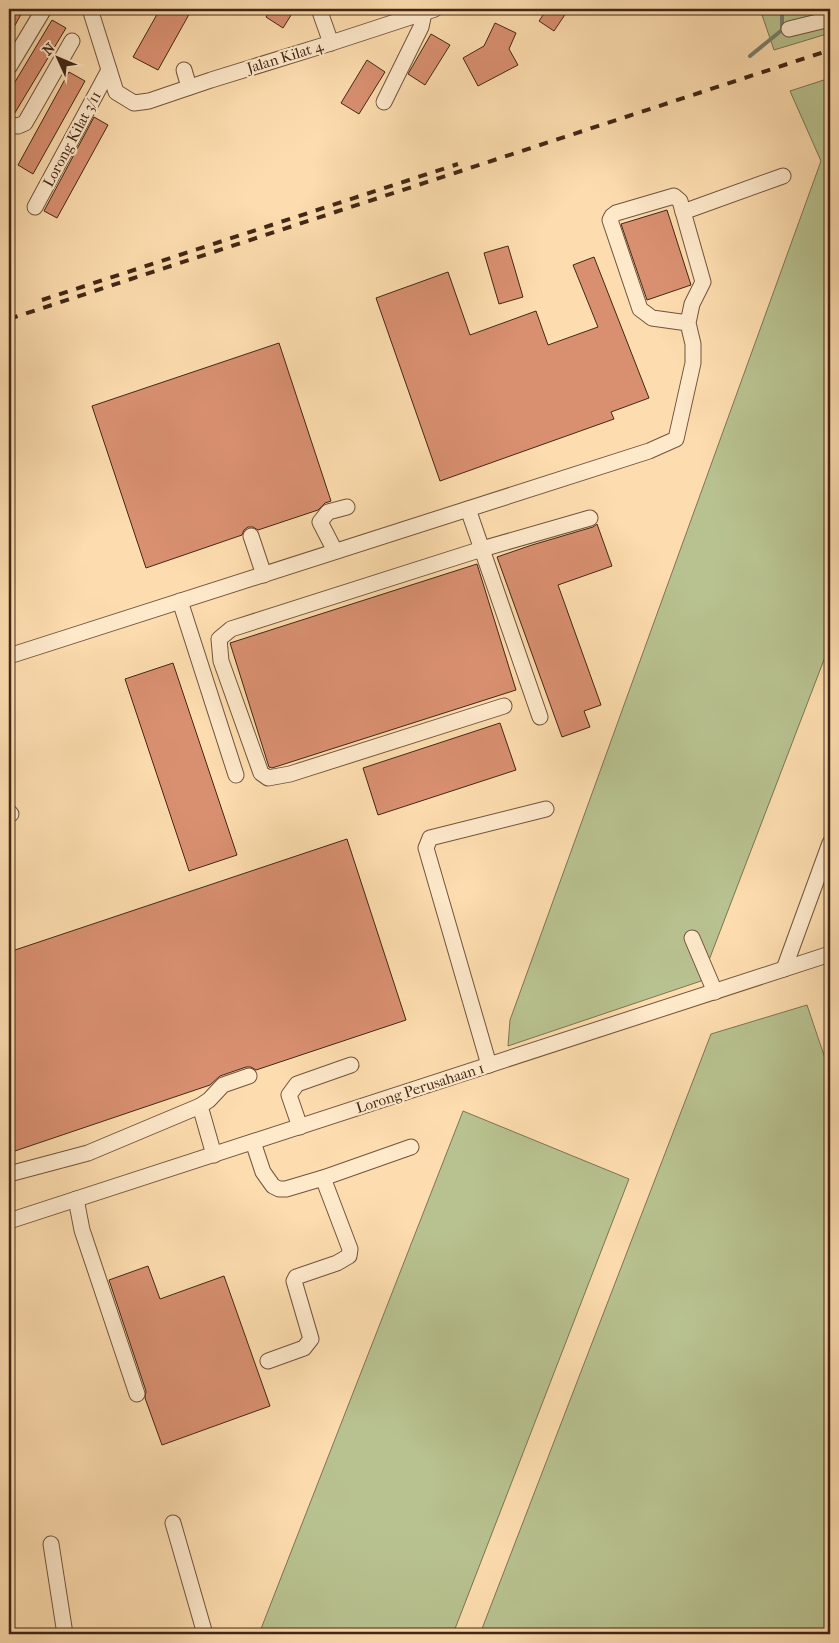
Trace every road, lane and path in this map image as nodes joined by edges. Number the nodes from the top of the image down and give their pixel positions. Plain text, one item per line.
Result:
1 (44, 9) edge
2 (90, 9) edge
3 (320, 9) edge
4 (429, 11) edge
5 (830, 19) edge
6 (789, 30) dead end
7 (72, 41) dead end
8 (331, 43) junction
9 (9, 68) edge
10 (109, 70) junction
11 (184, 70) dead end
12 (189, 87) junction
13 (384, 102) dead end
14 (9, 125) edge
15 (783, 176) dead end
16 (35, 207) dead end
17 (683, 212) junction
18 (688, 323) junction
19 (347, 507) dead end
20 (468, 509) junction
21 (590, 518) dead end
22 (251, 536) dead end
23 (482, 549) junction
24 (335, 552) junction
25 (264, 574) junction
26 (180, 602) junction
27 (9, 656) edge
28 (504, 706) dead end
29 (540, 716) dead end
30 (236, 776) dead end
31 (546, 809) dead end
32 (830, 843) edge
33 (692, 938) dead end
34 (830, 954) edge
35 (784, 969) junction
36 (715, 992) junction
37 (351, 1065) dead end
38 (489, 1065) junction
39 (249, 1076) dead end
40 (200, 1106) junction
41 (300, 1127) junction
42 (253, 1142) junction
43 (411, 1147) dead end
44 (214, 1154) junction
45 (9, 1174) edge
46 (322, 1178) junction
47 (76, 1199) junction
48 (9, 1221) edge
49 (268, 1361) dead end
50 (137, 1394) dead end
51 (173, 1523) dead end
52 (51, 1544) dead end
53 (65, 1634) edge
54 (205, 1634) edge

1 - 9 street
2 - 10 street
3 - 8 street
4 - 8 street, Jalan Kilat 4
4 - 13 street
5 - 6 street
7 - 14 street
8 - 12 street, Jalan Kilat 4
10 - 12 street, Jalan Kilat 4
10 - 16 street, Lorong Kilat 3/11
11 - 12 street
15 - 17 street
17 - 18 street
17 - 18 street
18 - 20 street
19 - 24 street
20 - 23 street
20 - 24 street
21 - 23 street
22 - 25 street
23 - 28 street
23 - 29 street
24 - 25 street
25 - 26 street
26 - 27 street
26 - 30 street
31 - 38 street
32 - 35 street
33 - 36 street
34 - 35 street, Lorong Perusahaan 1
35 - 36 street, Lorong Perusahaan 1
36 - 38 street, Lorong Perusahaan 1
37 - 41 street
38 - 41 street, Lorong Perusahaan 1
39 - 40 street
40 - 44 street
40 - 45 street
41 - 42 street, Lorong Perusahaan 1
42 - 44 street, Lorong Perusahaan 1
42 - 46 street
43 - 46 street
44 - 47 street, Lorong Perusahaan 1
46 - 49 street
47 - 48 street, Lorong Perusahaan 1
47 - 50 street
51 - 54 street
52 - 53 street

